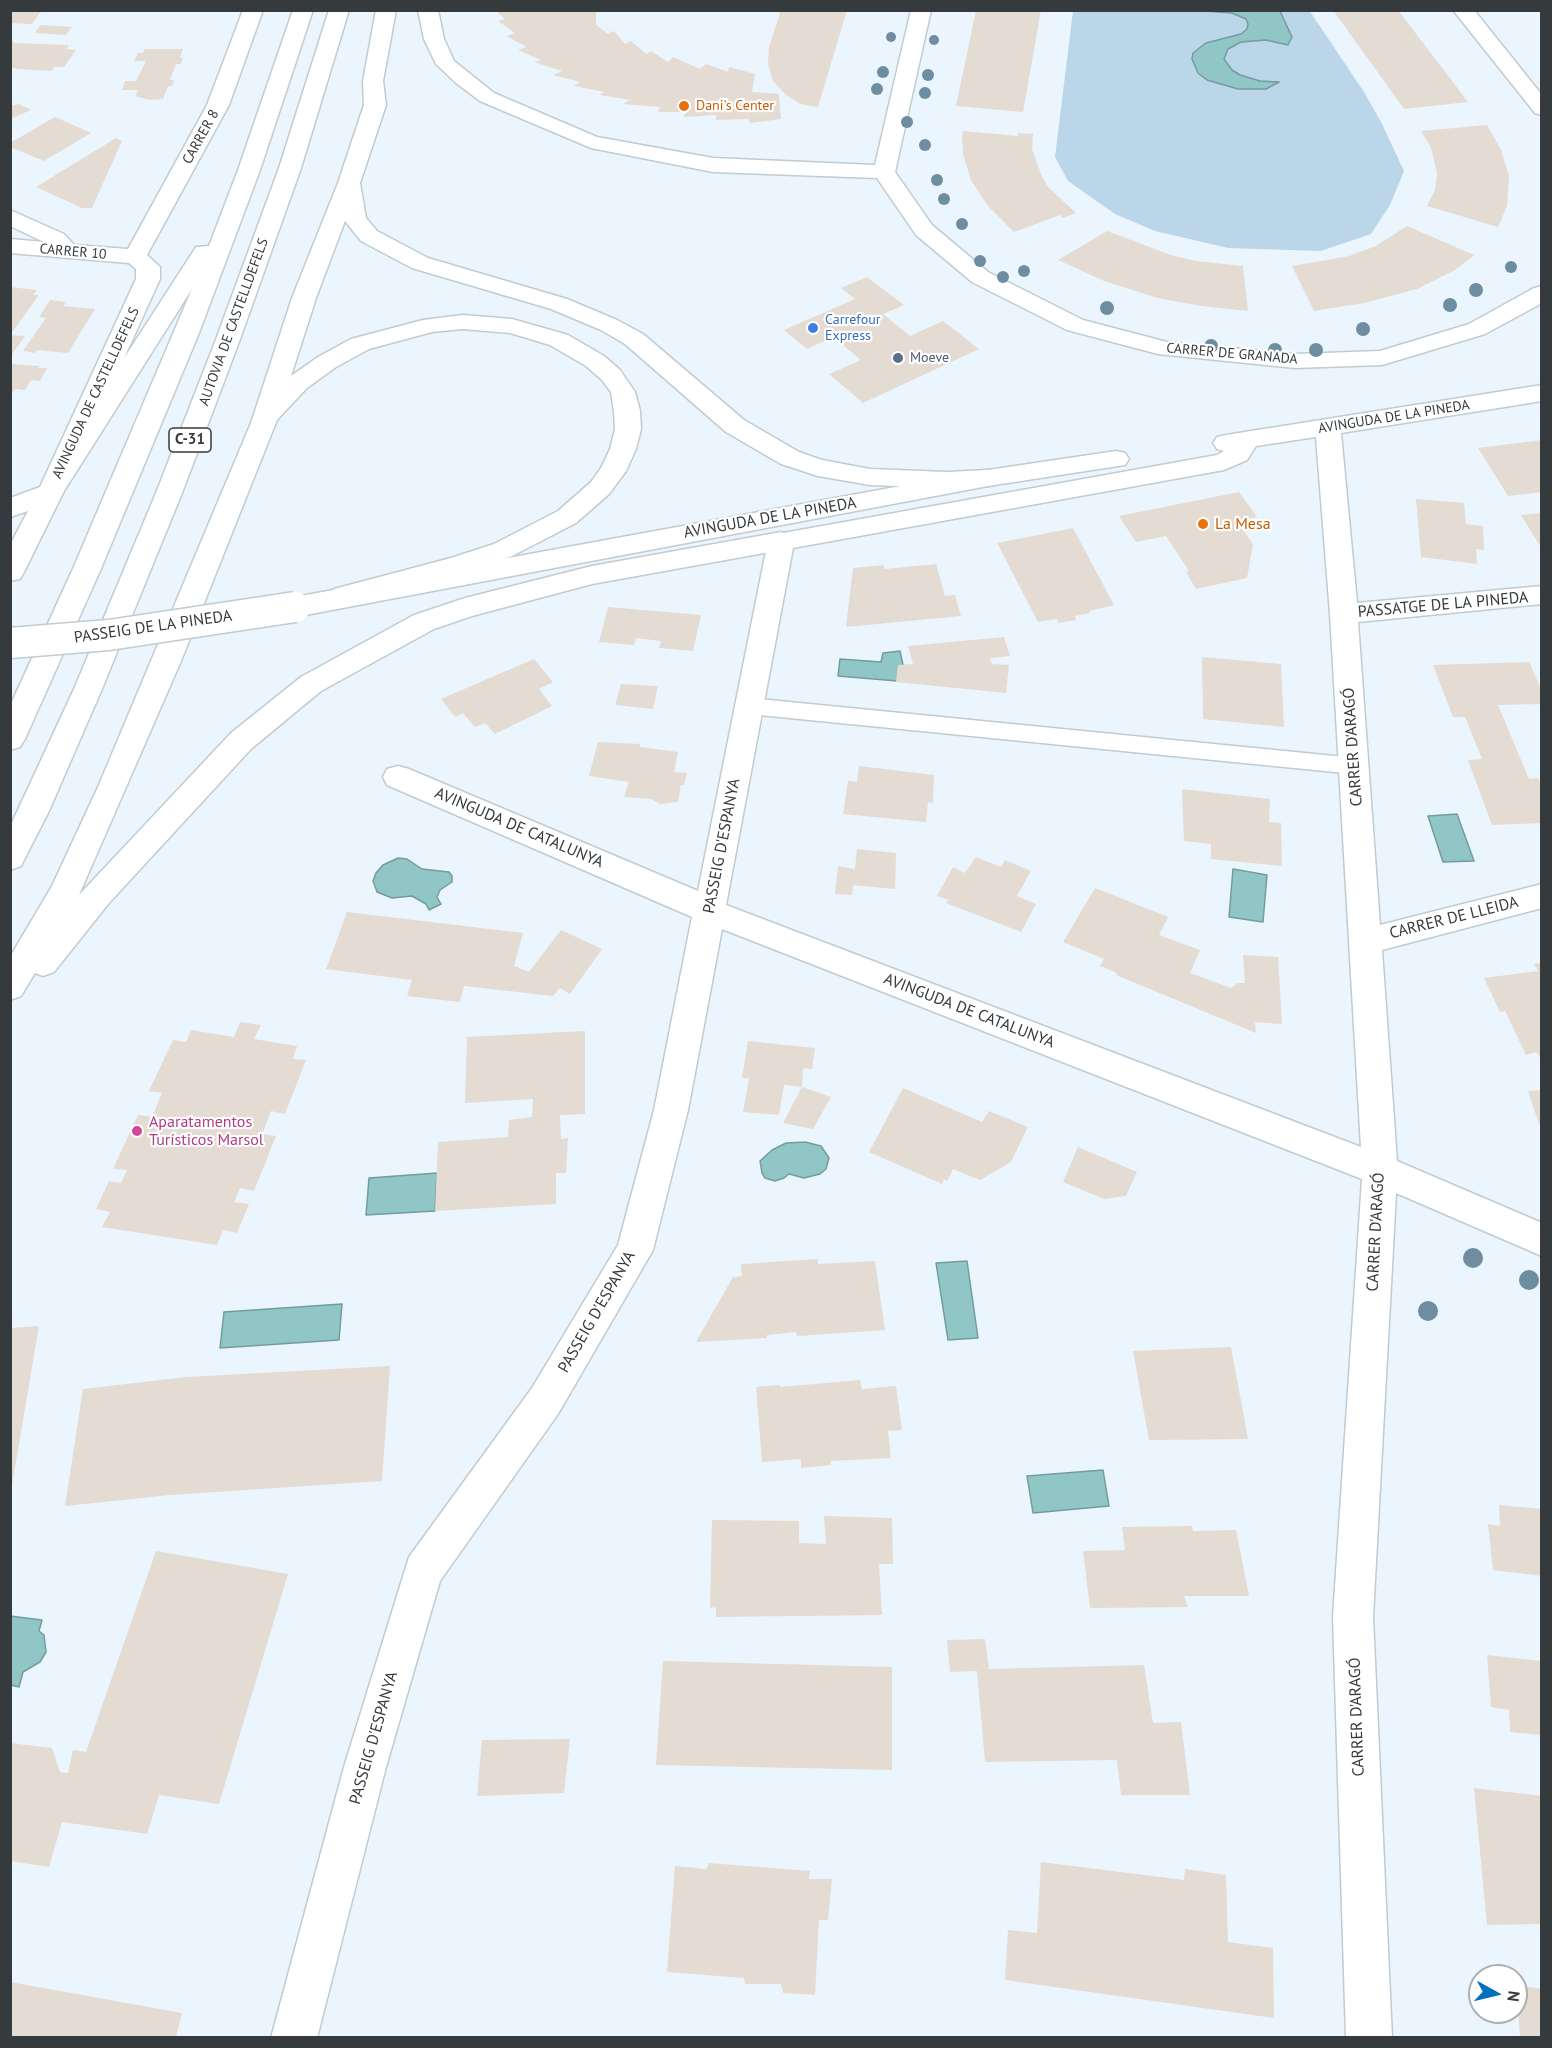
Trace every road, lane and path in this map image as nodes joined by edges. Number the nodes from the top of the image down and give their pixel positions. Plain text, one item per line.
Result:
1 (253, 10) edge
2 (303, 10) edge
3 (339, 10) edge
4 (386, 10) edge
5 (428, 10) edge
6 (921, 10) edge
7 (1463, 10) edge
8 (397, 62) dead end
9 (375, 105) junction
10 (1542, 110) edge
11 (884, 172) junction
12 (349, 183) junction
13 (236, 206) junction
14 (10, 217) edge
15 (10, 246) edge
16 (69, 251) junction
17 (135, 257) junction
18 (1542, 293) edge
19 (1542, 393) edge
20 (264, 423) junction
21 (1328, 428) junction
22 (1247, 440) junction
23 (988, 478) junction
24 (50, 494) junction
25 (10, 508) edge
26 (781, 541) junction
27 (10, 572) edge
28 (344, 596) junction
29 (1542, 596) edge
30 (295, 607) joint
31 (1344, 614) junction
32 (10, 643) edge
33 (749, 706) junction
34 (10, 739) edge
35 (1355, 766) junction
36 (398, 777) dead end
37 (10, 858) edge
38 (1542, 896) edge
39 (709, 910) junction
40 (1366, 941) junction
41 (10, 987) edge
42 (10, 1005) edge
43 (1380, 1170) junction
44 (1542, 1240) edge
45 (294, 2037) edge
46 (1369, 2037) edge

1 - 17 main road, CARRER 8
2 - 13 main road, C-31
3 - 37 main road, AUTOVIA DE CASTELLDEFELS / C-31
4 - 9 main road
5 - 11 main road
6 - 11 main road
7 - 10 main road
8 - 9 main road
9 - 12 main road
11 - 18 main road, CARRER DE GRANADA
12 - 20 main road
12 - 23 main road
13 - 24 main road
13 - 34 main road, C-31
14 - 16 main road
15 - 16 main road, CARRER 10
16 - 17 main road, CARRER 10
17 - 24 main road, AVINGUDA DE CASTELLDEFELS
19 - 21 main road, AVINGUDA DE LA PINEDA
20 - 28 main road
20 - 41 main road
21 - 22 main road, AVINGUDA DE LA PINEDA
21 - 31 main road, CARRER D'ARAGÓ
22 - 23 main road, AVINGUDA DE LA PINEDA
22 - 26 main road, AVINGUDA DE LA PINEDA
23 - 28 main road, AVINGUDA DE LA PINEDA
24 - 25 main road, AVINGUDA DE CASTELLDEFELS
24 - 27 main road
26 - 33 main road, PASSEIG D'ESPANYA
26 - 42 main road, AVINGUDA DE LA PINEDA
28 - 30 main road, AVINGUDA DE LA PINEDA
29 - 31 main road, PASSATGE DE LA PINEDA
30 - 32 main road, PASSEIG DE LA PINEDA, bridge
31 - 35 main road, CARRER D'ARAGÓ
33 - 35 lane
33 - 39 main road, PASSEIG D'ESPANYA
35 - 40 main road, CARRER D'ARAGÓ
36 - 39 main road, AVINGUDA DE CATALUNYA
38 - 40 main road, CARRER DE LLEIDA
39 - 43 main road, AVINGUDA DE CATALUNYA
39 - 45 main road, PASSEIG D'ESPANYA
40 - 43 main road, CARRER D'ARAGÓ
43 - 44 main road, AVINGUDA DE CATALUNYA
43 - 46 main road, CARRER D'ARAGÓ

